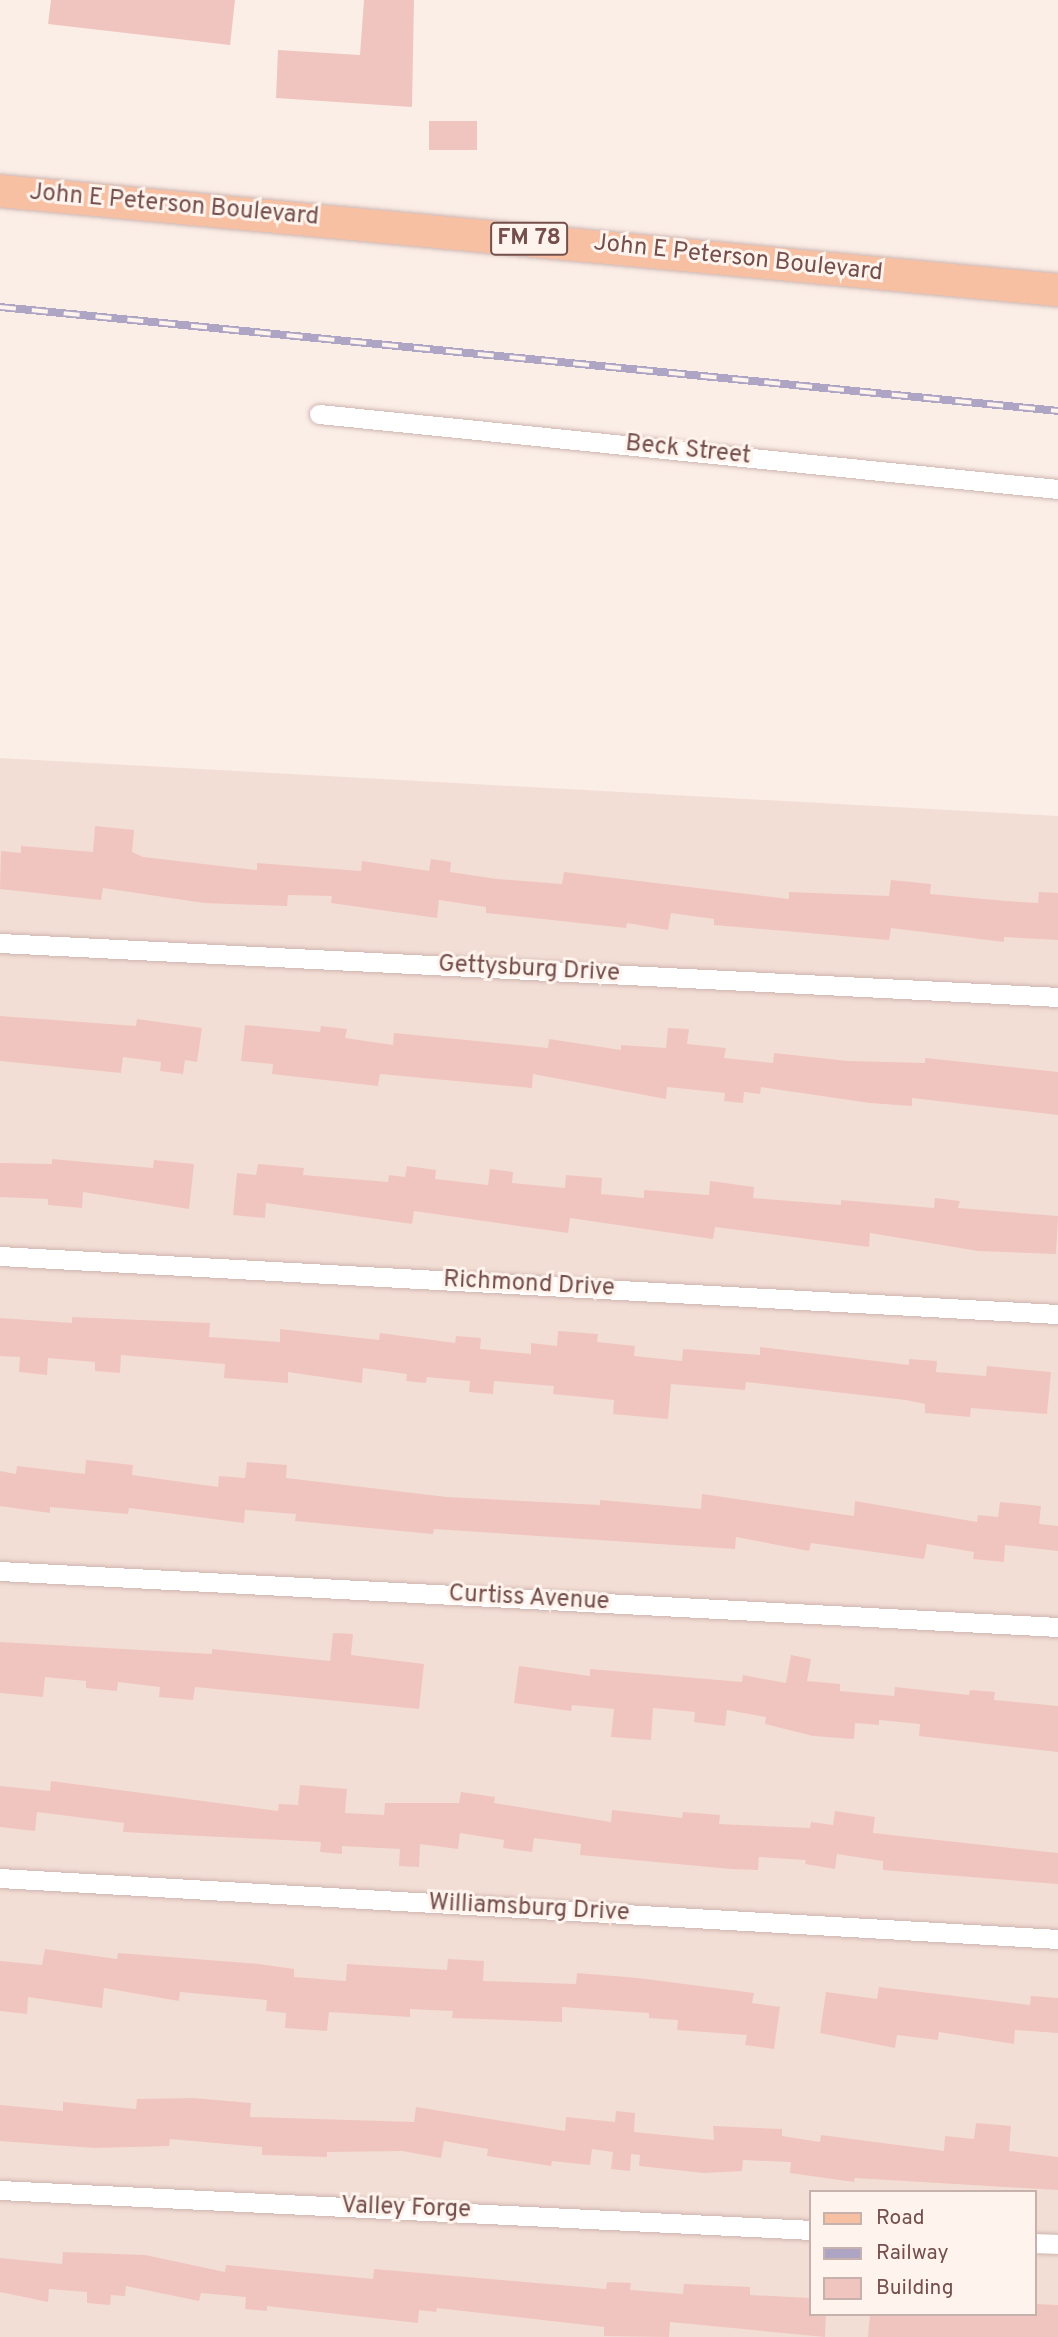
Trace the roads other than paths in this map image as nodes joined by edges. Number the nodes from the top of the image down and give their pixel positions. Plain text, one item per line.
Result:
1 (0, 191) edge
2 (1058, 290) edge
3 (319, 414) dead end
4 (1058, 488) edge
5 (0, 943) edge
6 (1058, 997) edge
7 (0, 1256) edge
8 (1058, 1314) edge
9 (0, 1571) edge
10 (1058, 1627) edge
11 (0, 1878) edge
12 (1058, 1939) edge
13 (0, 2190) edge
14 (810, 2230) edge
15 (1037, 2243) edge
16 (1058, 2244) edge

1 - 2 main road, John E Peterson Boulevard / FM 78
3 - 4 street, Beck Street
5 - 6 street, Gettysburg Drive
7 - 8 street, Richmond Drive
9 - 10 street, Curtiss Avenue
11 - 12 street, Williamsburg Drive
13 - 14 street, Valley Forge
15 - 16 street

